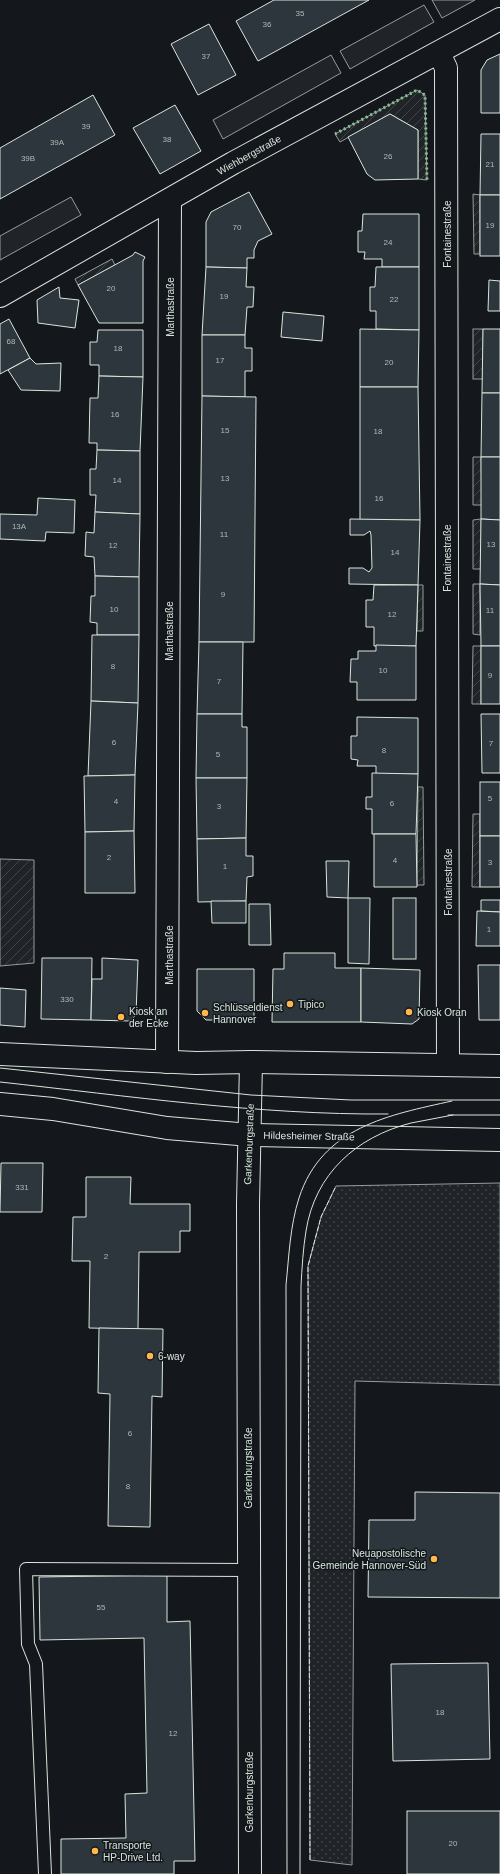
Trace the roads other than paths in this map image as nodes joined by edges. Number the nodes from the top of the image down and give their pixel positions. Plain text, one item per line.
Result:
1 (500, 19) edge
2 (439, 53) junction
3 (170, 200) junction
4 (0, 296) edge
5 (0, 1054) edge
6 (168, 1062) junction
7 (251, 1062) junction
8 (448, 1065) junction
9 (500, 1066) edge
10 (0, 1104) edge
11 (250, 1135) junction
12 (500, 1140) edge
13 (249, 1570) junction
14 (45, 1874) edge
15 (250, 1874) edge

1 - 2 street, Wiehbergstraße
2 - 3 street, Wiehbergstraße
2 - 8 street, Fontainestraße
3 - 4 street, Wiehbergstraße
3 - 6 street, Marthastraße
5 - 6 street
6 - 7 street
7 - 8 street
7 - 11 street, Garkenburgstraße
8 - 9 street
10 - 11 street, Hildesheimer Straße
11 - 12 street, Hildesheimer Straße
11 - 13 street, Garkenburgstraße
13 - 14 lane
13 - 15 street, Garkenburgstraße

